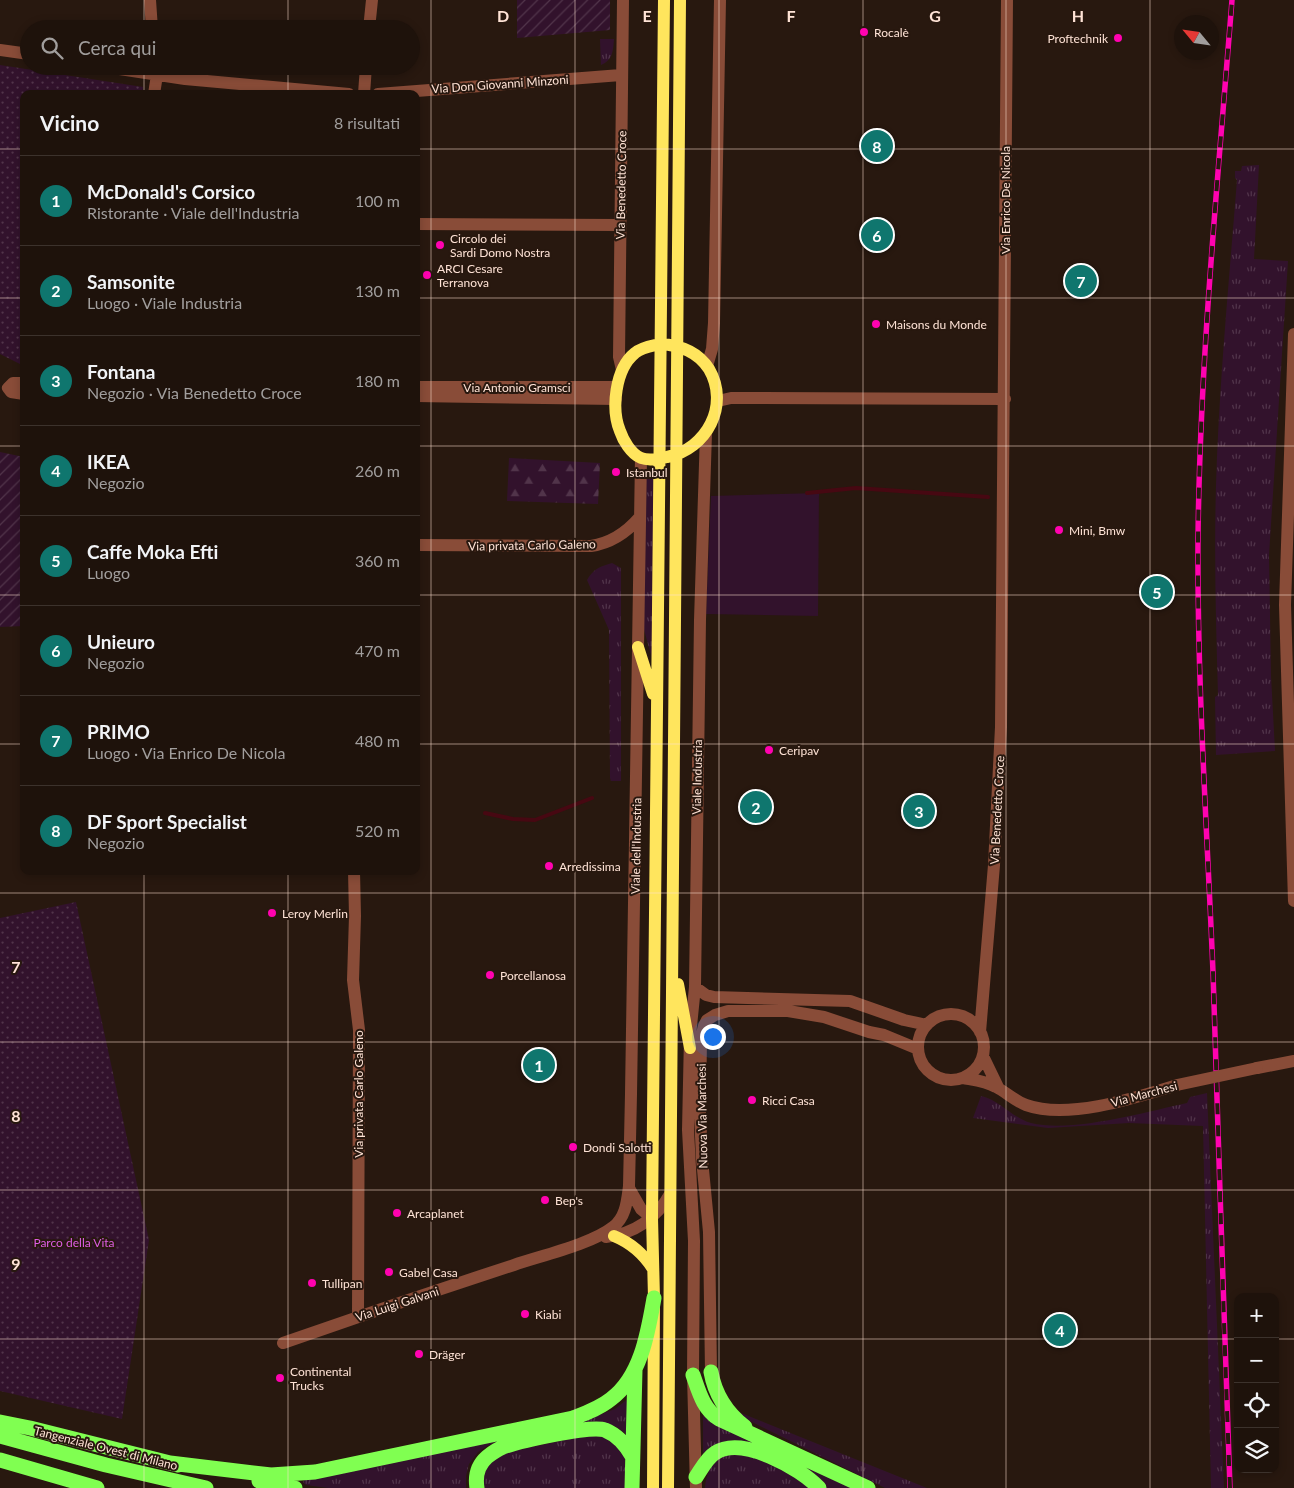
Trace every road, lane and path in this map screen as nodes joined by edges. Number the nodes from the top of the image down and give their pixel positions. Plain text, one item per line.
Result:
1 (150, 0) edge
2 (372, 0) edge
3 (623, 0) edge
4 (664, 0) edge
5 (680, 0) edge
6 (720, 0) edge
7 (1007, 0) edge
8 (151, 20) edge
9 (370, 20) edge
10 (0, 50) edge
11 (20, 53) edge
12 (156, 75) edge
13 (190, 75) edge
14 (365, 75) edge
15 (622, 75) junction
16 (155, 90) edge
17 (316, 90) edge
18 (364, 90) edge
19 (420, 91) edge
20 (420, 224) edge
21 (620, 225) junction
22 (1294, 334) edge
23 (660, 344) junction
24 (677, 345) junction
25 (707, 366) junction
26 (622, 370) junction
27 (20, 383) edge
28 (420, 387) edge
29 (20, 393) edge
30 (617, 393) junction
31 (420, 396) edge
32 (1005, 399) junction
33 (718, 401) junction
34 (706, 433) junction
35 (676, 456) junction
36 (641, 458) junction
37 (659, 459) junction
38 (639, 512) junction
39 (420, 546) edge
40 (1289, 605) edge
41 (1002, 627) joint
42 (638, 647) junction
43 (657, 704) junction
44 (354, 875) edge
45 (1294, 901) edge
46 (672, 955) junction
47 (694, 987) junction
48 (984, 992) junction
49 (728, 1011) junction
50 (962, 1016) junction
51 (691, 1024) junction
52 (928, 1025) junction
53 (980, 1032) junction
54 (690, 1048) junction
55 (918, 1049) junction
56 (983, 1056) junction
57 (1294, 1061) edge
58 (963, 1078) junction
59 (998, 1087) junction
60 (628, 1186) junction
61 (670, 1194) junction
62 (652, 1218) junction
63 (596, 1236) junction
64 (614, 1236) junction
65 (653, 1269) junction
66 (654, 1298) junction
67 (358, 1316) junction
68 (283, 1343) dead end
69 (635, 1368) junction
70 (711, 1372) joint
71 (693, 1375) junction
72 (0, 1422) edge
73 (0, 1436) edge
74 (762, 1440) junction
75 (632, 1456) junction
76 (0, 1460) edge
77 (170, 1463) junction
78 (696, 1482) edge
79 (83, 1486) edge
80 (97, 1488) edge
81 (206, 1488) edge
82 (295, 1488) edge
83 (477, 1488) edge
84 (632, 1488) edge
85 (653, 1488) edge
86 (668, 1488) edge
87 (819, 1488) edge
88 (868, 1488) edge

1 - 8 street
2 - 9 street
3 - 15 street, Via Benedetto Croce
4 - 23 main road
5 - 24 main road
6 - 25 street
7 - 32 street, Via Enrico De Nicola
10 - 11 street
12 - 16 street
13 - 17 street
14 - 18 street
15 - 19 street, Via Don Giovanni Minzoni
15 - 21 street, Via Benedetto Croce
20 - 21 street
21 - 26 street, Via Benedetto Croce
22 - 40 street
23 - 24 main road
23 - 26 main road
23 - 37 main road
24 - 25 main road
24 - 35 main road
25 - 33 main road
26 - 30 main road
27 - 29 street
28 - 30 street, Via Antonio Gramsci
30 - 31 street, Via Antonio Gramsci
30 - 36 main road
32 - 33 street
32 - 41 street, Via Enrico De Nicola
33 - 34 main road
34 - 35 main road
34 - 47 street, Viale Industria
35 - 37 main road
35 - 46 main road
36 - 37 main road
36 - 38 street
37 - 43 main road
38 - 39 street, Via privata Carlo Galeno
38 - 42 street, Viale dell'Industria
40 - 45 street
41 - 48 street, Via Benedetto Croce
42 - 43 main road
42 - 60 street, Viale dell'Industria
43 - 62 main road
44 - 67 street, Via privata Carlo Galeno
46 - 54 main road
46 - 61 main road
47 - 51 street, Viale Industria
47 - 52 street
48 - 50 street
48 - 53 street, Via Benedetto Croce
49 - 51 street
49 - 55 street, Nuova Via Marchesi
49 - 70 street, Nuova Via Marchesi
50 - 52 street
50 - 53 street
51 - 54 street, Viale Industria
52 - 55 street
53 - 56 street
54 - 71 street, Viale Industria
55 - 58 street
56 - 58 street
56 - 59 street
57 - 59 street, Via Marchesi, bridge
58 - 59 street
60 - 62 street
60 - 63 street, Via Luigi Galvani
61 - 62 street
61 - 86 main road
62 - 64 street, Via Luigi Galvani
62 - 65 main road
63 - 64 street, Via Luigi Galvani
63 - 67 street, Via Luigi Galvani
64 - 65 main road
65 - 66 main road
66 - 69 highway
66 - 85 main road
67 - 68 street, Via Luigi Galvani
69 - 75 highway
69 - 77 highway
70 - 74 highway
71 - 74 highway
71 - 78 street, Viale Industria
72 - 77 highway
73 - 81 highway, Tangenziale Ovest di Milano
74 - 88 highway
75 - 83 highway
75 - 84 highway
76 - 79 highway
77 - 82 highway
78 - 87 highway
79 - 80 highway

